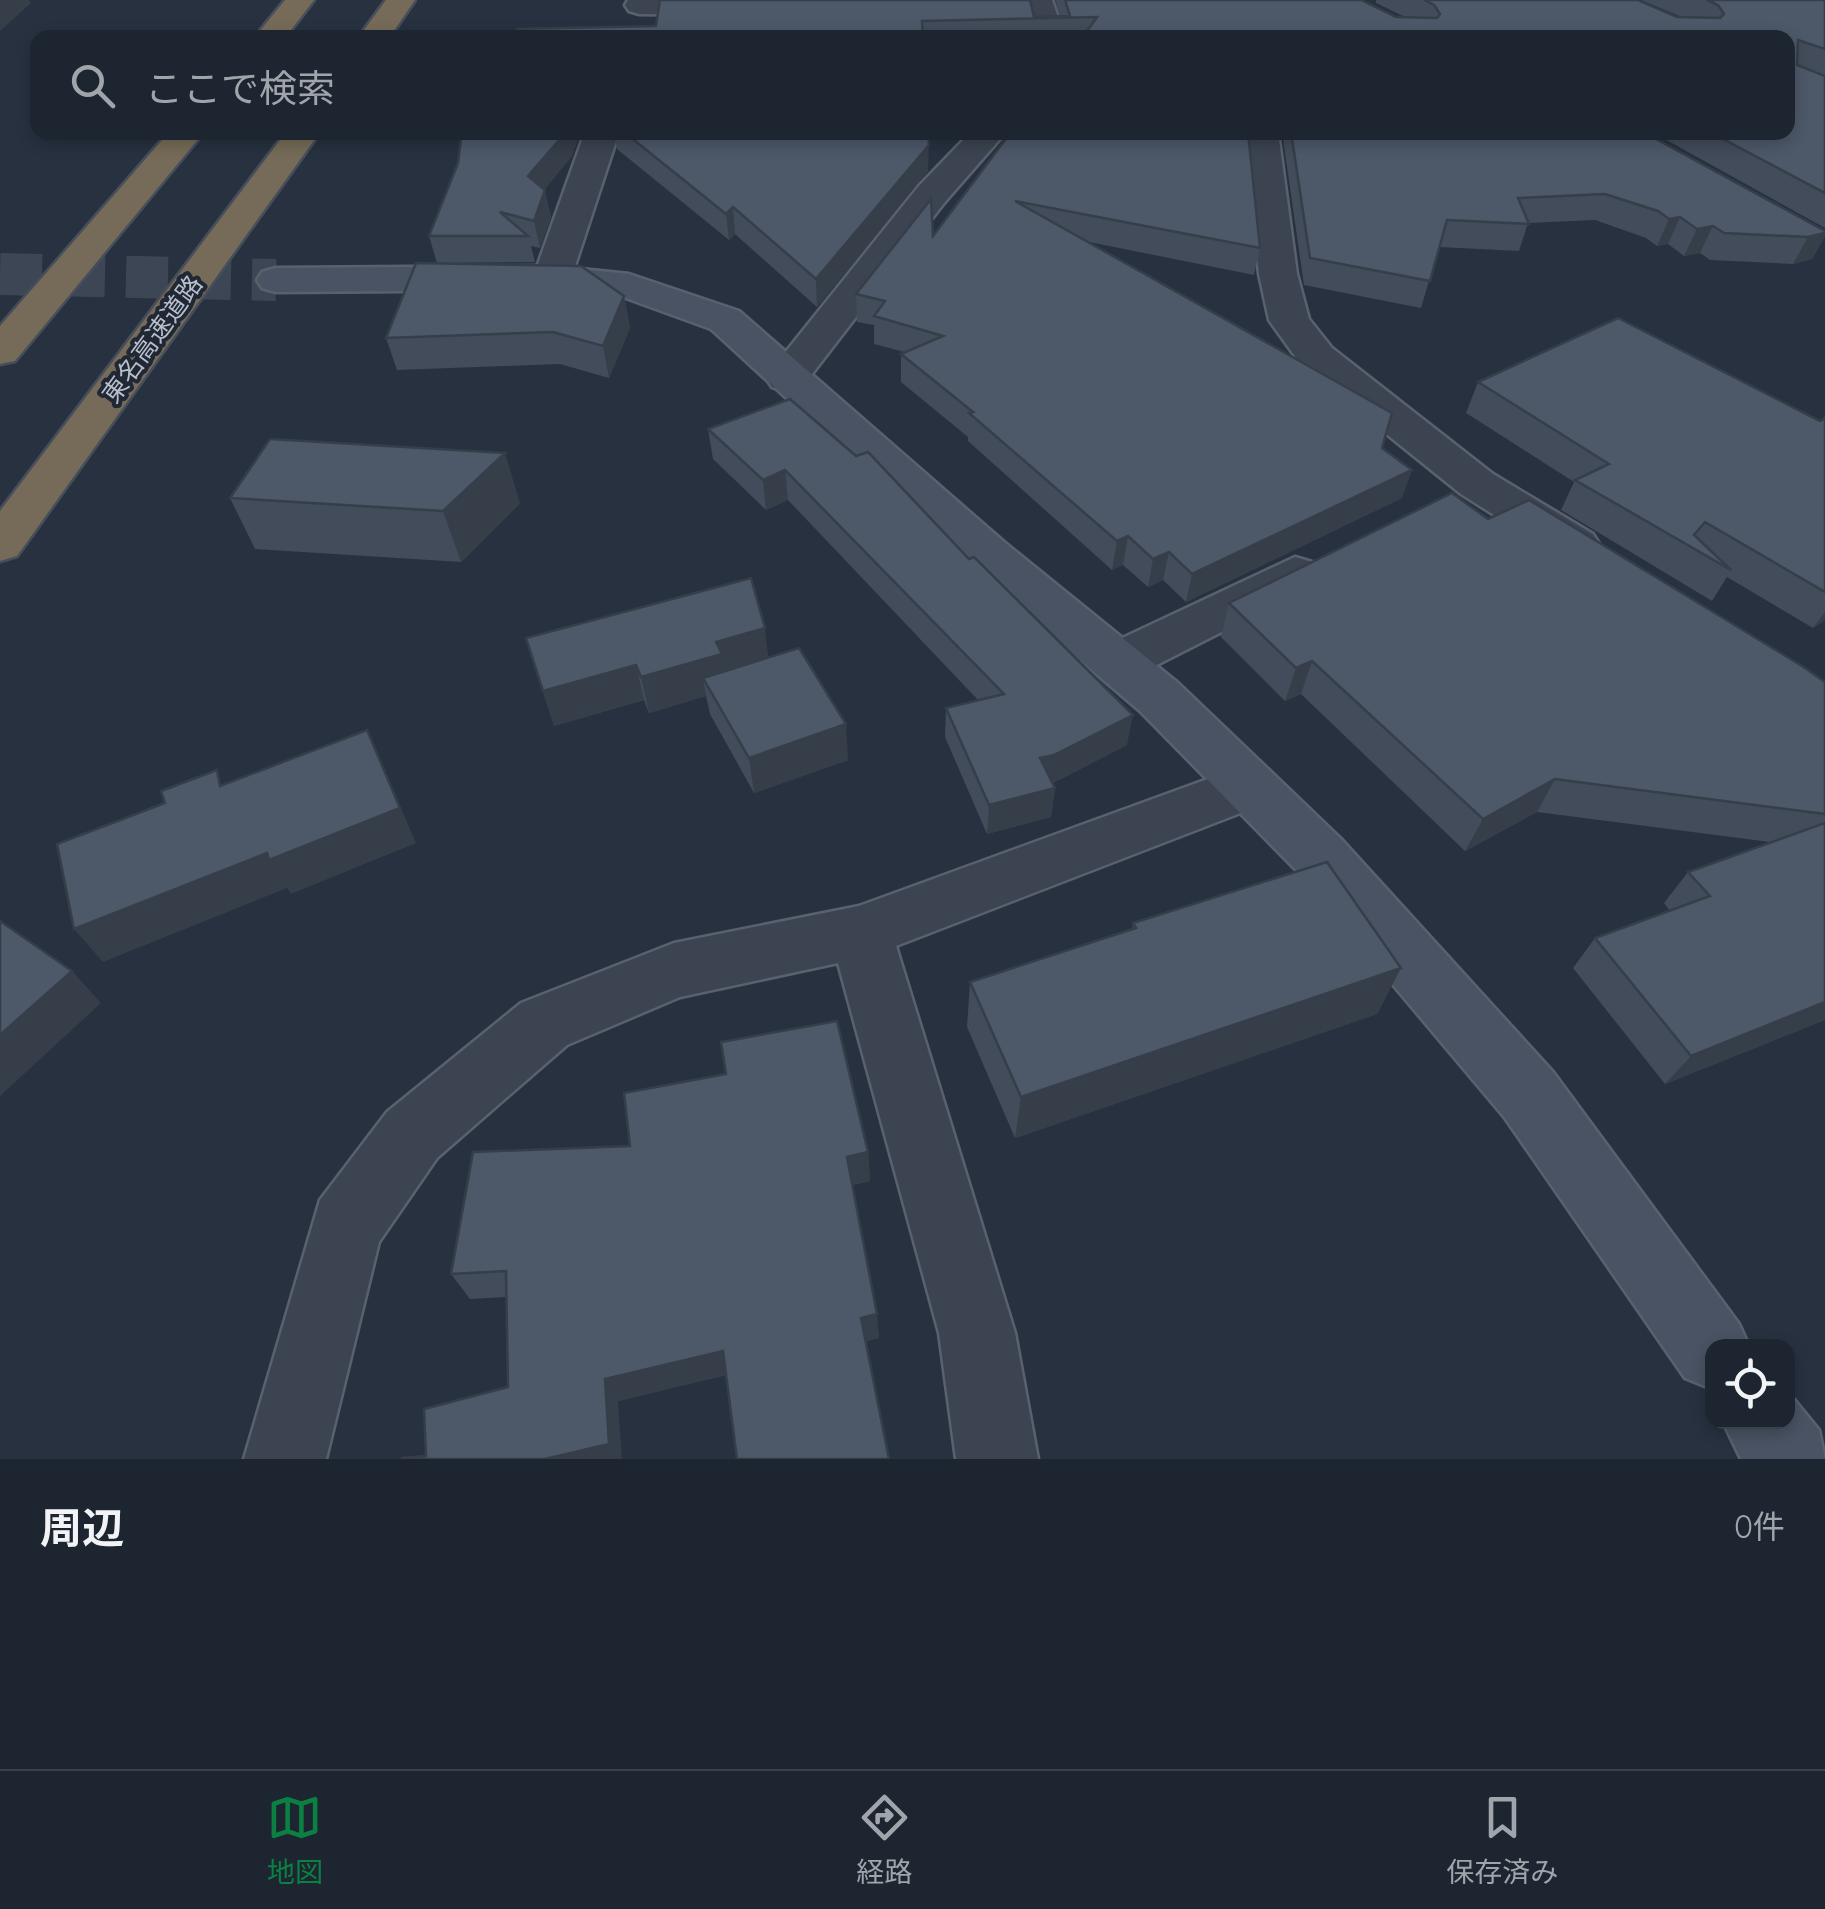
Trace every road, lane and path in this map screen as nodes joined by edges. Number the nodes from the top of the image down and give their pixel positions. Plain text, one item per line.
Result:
1 (300, 0) edge
2 (401, 0) edge
3 (820, 0) edge
4 (1038, 0) edge
5 (640, 2) edge
6 (275, 30) edge
7 (380, 30) edge
8 (632, 30) edge
9 (1047, 30) edge
10 (181, 140) edge
11 (298, 140) edge
12 (599, 140) edge
13 (983, 140) edge
14 (1261, 140) edge
15 (552, 278) junction
16 (276, 280) tunnel mouth
17 (0, 352) edge
18 (787, 378) junction
19 (1477, 484) junction
20 (1426, 510) edge
21 (0, 545) edge
22 (1340, 552) edge
23 (1610, 566) edge
24 (1118, 662) junction
25 (1249, 786) junction
26 (860, 932) junction
27 (1705, 1340) edge
28 (1769, 1429) edge
29 (285, 1459) edge
30 (997, 1459) edge
31 (1790, 1459) edge

1 - 6 highway
2 - 7 highway
3 - 5 street
4 - 9 street
5 - 8 street
10 - 17 highway
11 - 21 highway, 東名高速道路
12 - 15 street
13 - 18 street
14 - 19 street
15 - 16 street
15 - 18 street
18 - 24 street
19 - 20 street
19 - 23 street
22 - 24 street
24 - 25 street
25 - 26 street
25 - 27 street
26 - 29 street
26 - 30 street
28 - 31 street

